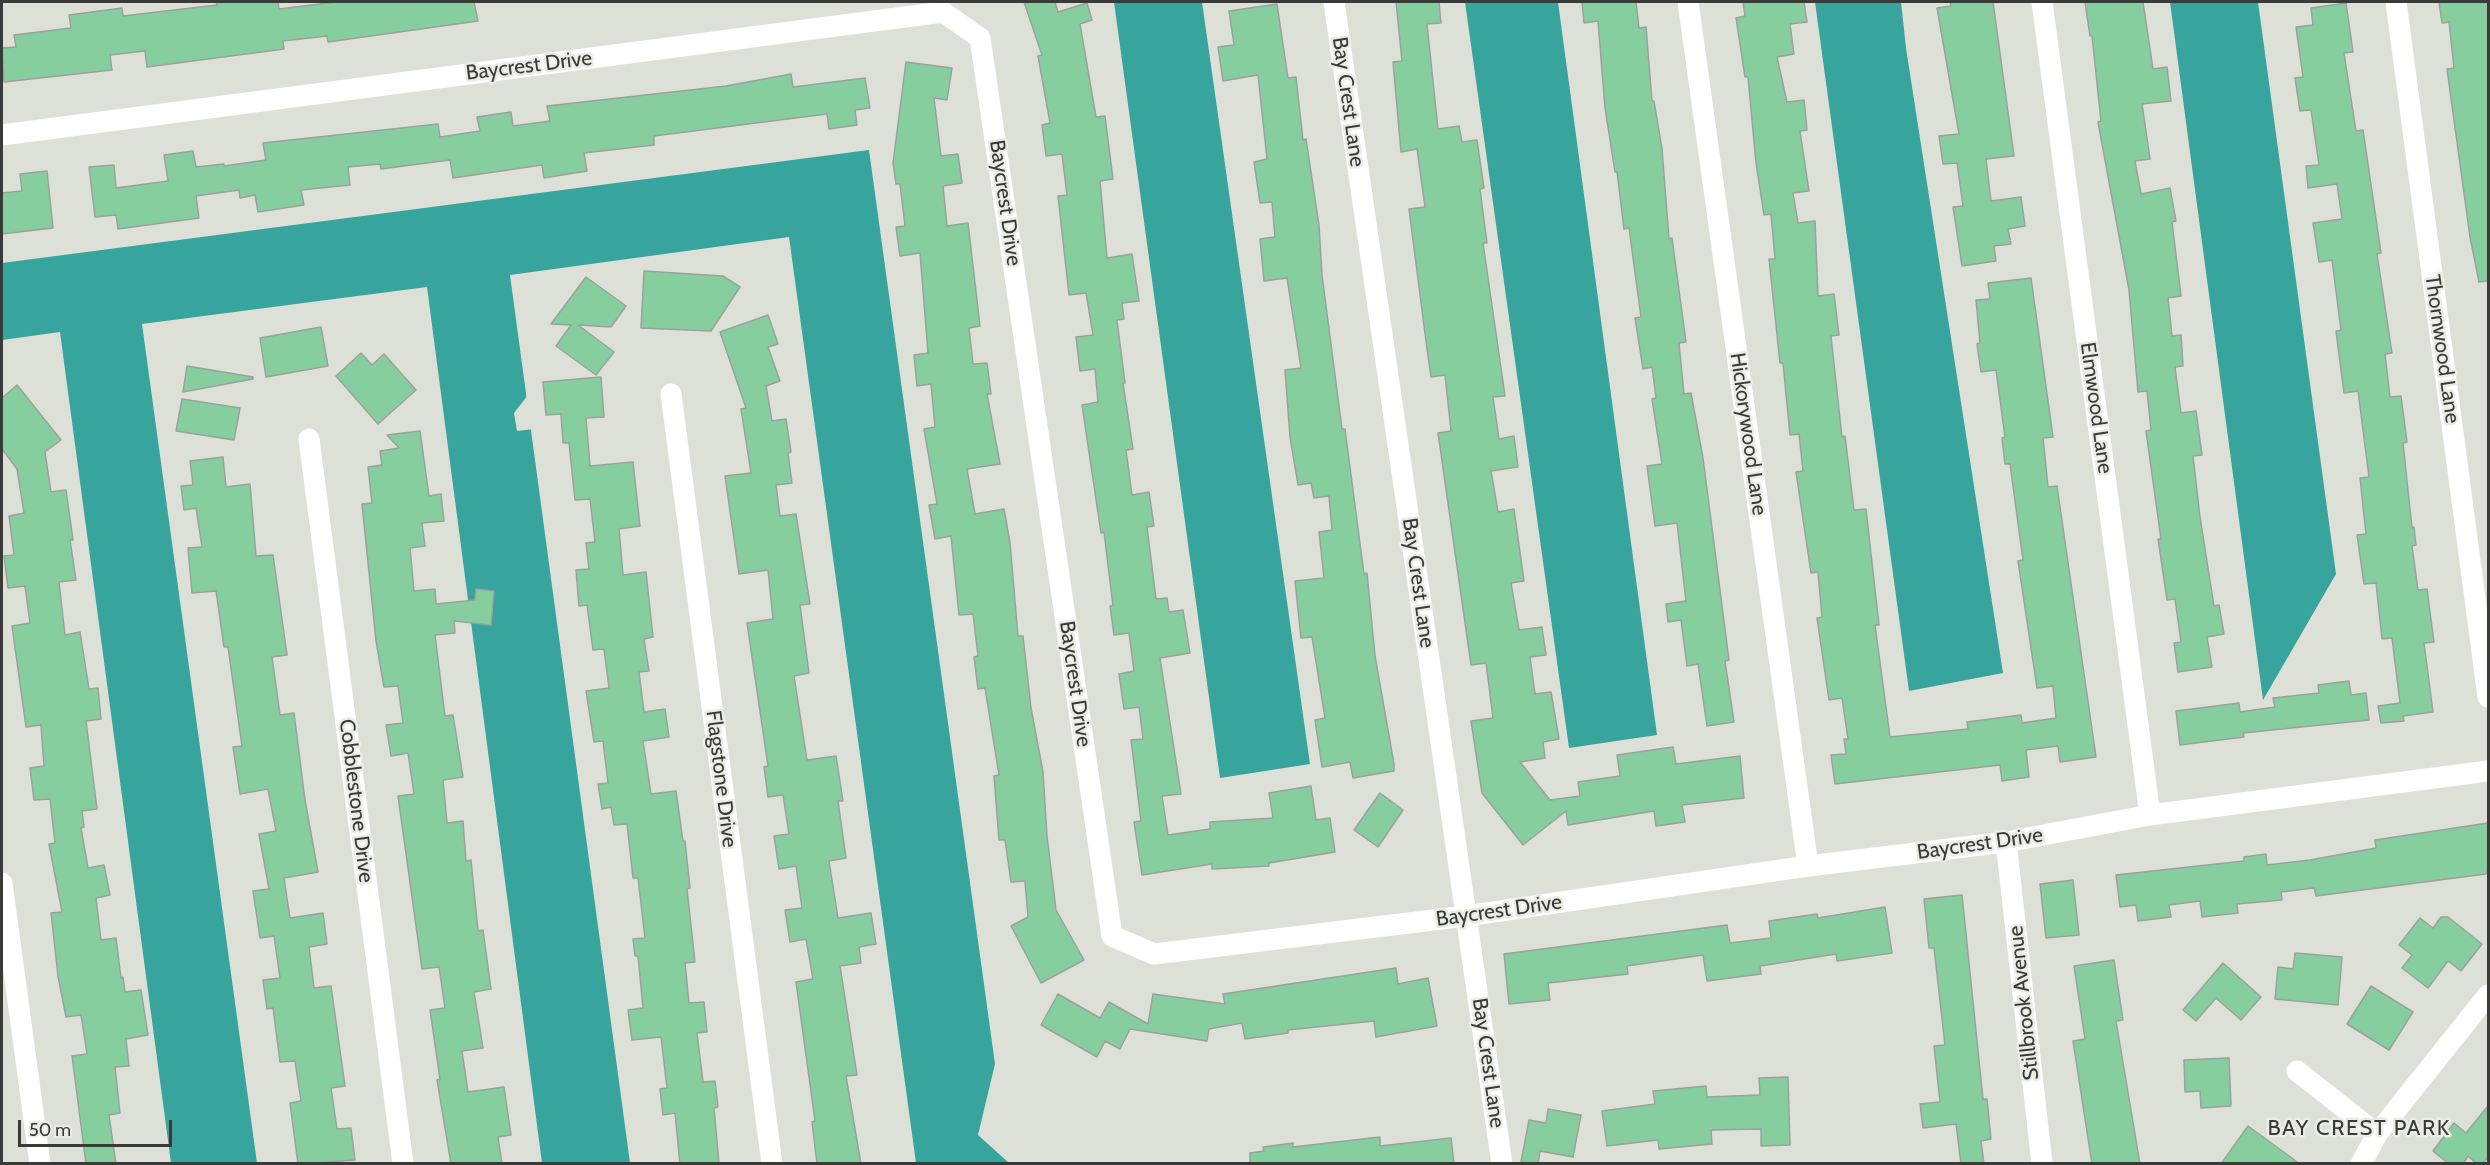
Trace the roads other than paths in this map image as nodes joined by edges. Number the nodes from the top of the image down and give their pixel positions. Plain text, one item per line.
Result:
1 (1334, 2) edge
2 (1688, 2) edge
3 (2042, 2) edge
4 (2396, 2) edge
5 (2, 135) edge
6 (671, 394) dead end
7 (309, 439) dead end
8 (2488, 697) edge
9 (2488, 771) edge
10 (2150, 815) junction
11 (2006, 842) junction
12 (1808, 866) junction
13 (2, 883) edge
14 (1466, 916) junction
15 (2488, 995) edge
16 (2297, 1071) dead end
17 (2377, 1134) junction
18 (39, 1164) edge
19 (403, 1164) edge
20 (772, 1164) edge
21 (1502, 1164) edge
22 (2042, 1164) edge
23 (2361, 1164) edge

1 - 14 street, Bay Crest Lane
2 - 12 street, Hickorywood Lane
3 - 10 street, Elmwood Lane
4 - 8 street, Thornwood Lane
5 - 14 street, Baycrest Drive
6 - 20 street, Flagstone Drive
7 - 19 street, Cobblestone Drive
9 - 10 street, Baycrest Drive
10 - 11 street, Baycrest Drive
11 - 12 street, Baycrest Drive
11 - 22 street, Stillbrook Avenue
12 - 14 street, Baycrest Drive
13 - 18 street
14 - 21 street, Bay Crest Lane
15 - 17 street
16 - 17 street
17 - 23 street

